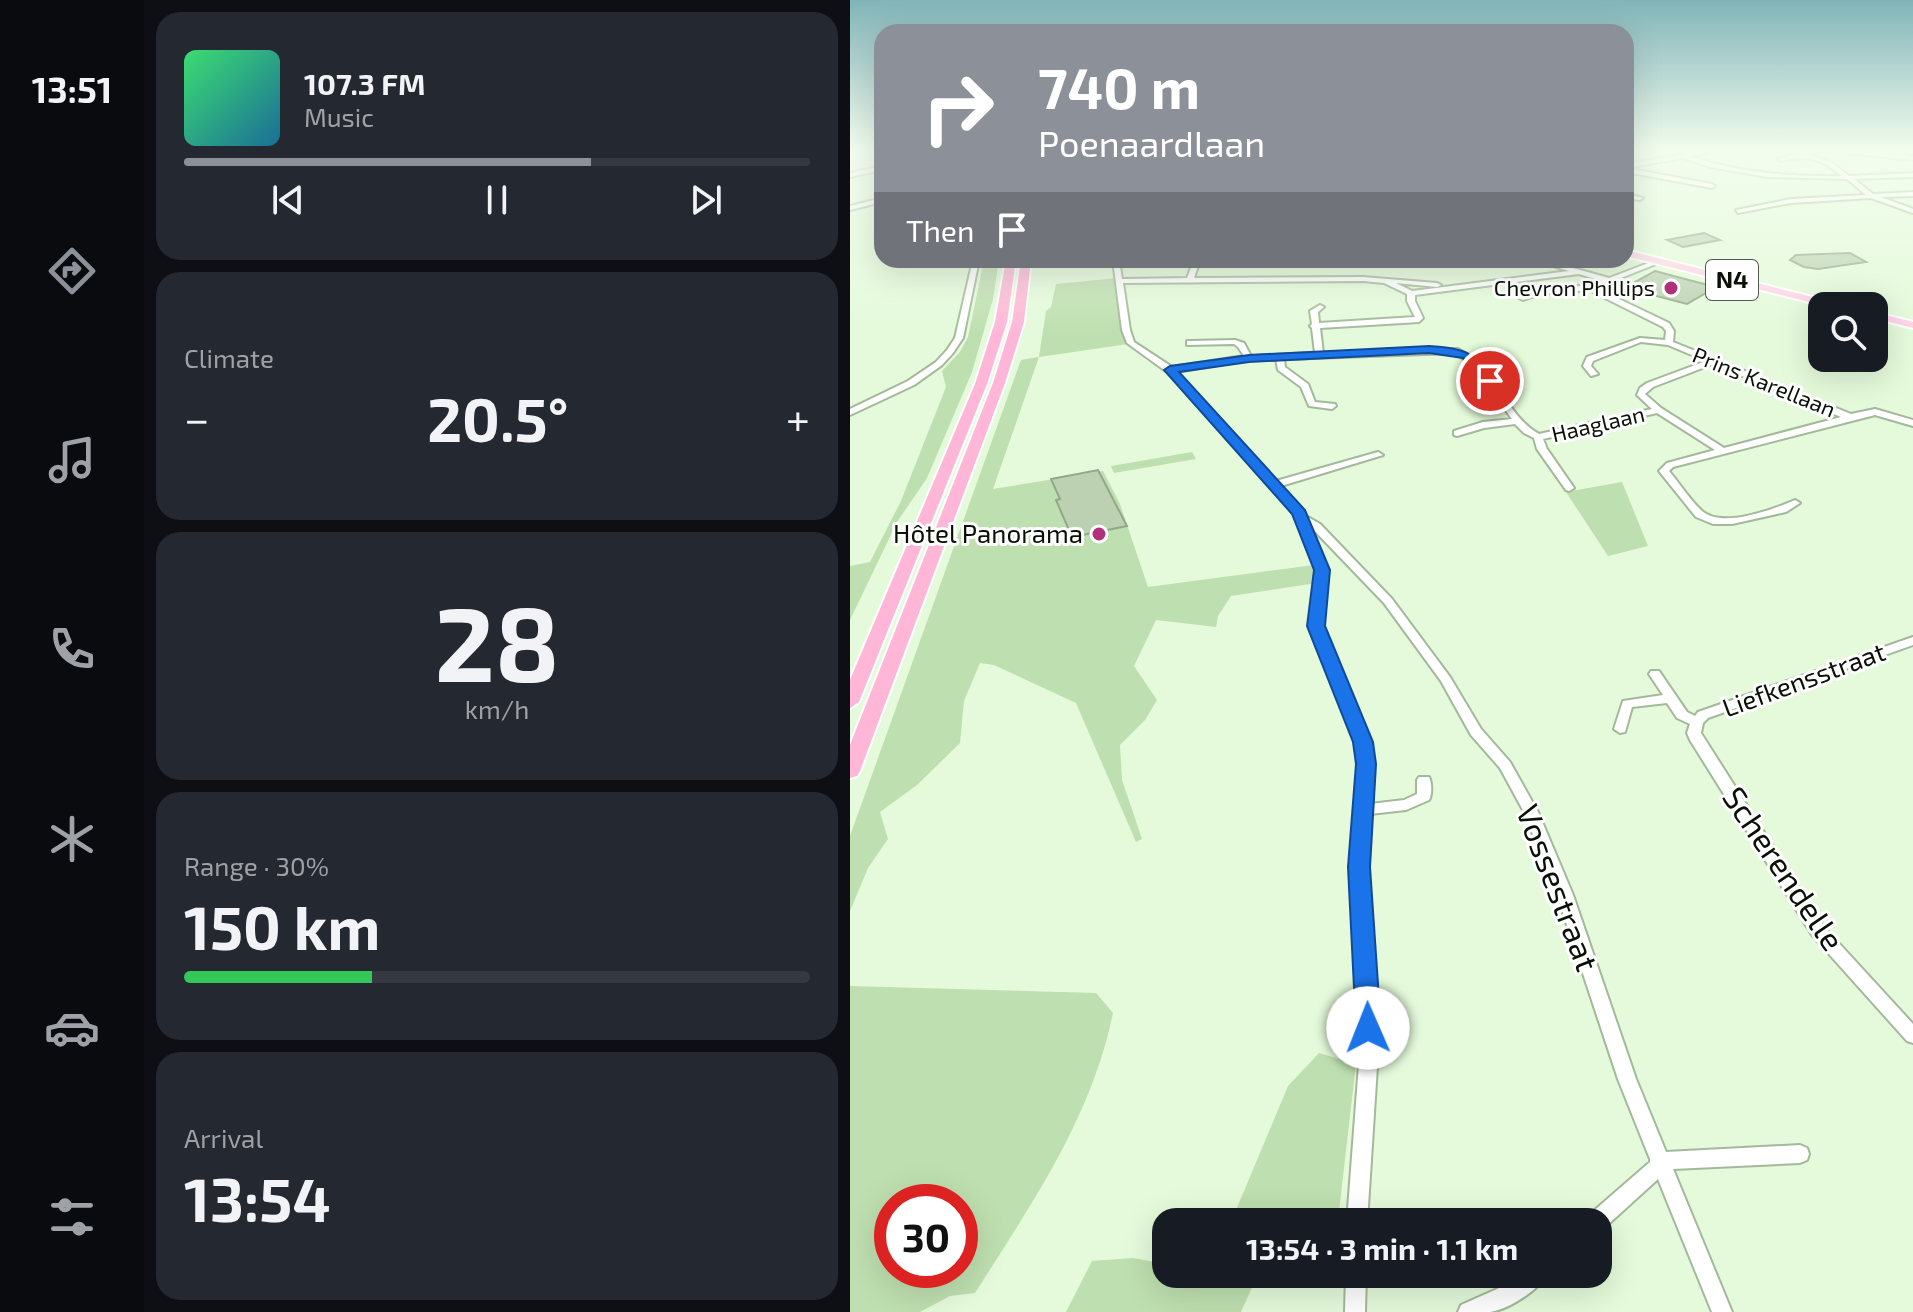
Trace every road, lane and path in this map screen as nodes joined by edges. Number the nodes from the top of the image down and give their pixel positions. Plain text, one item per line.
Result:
1 (1634, 255) edge
2 (1659, 261) junction
3 (974, 268) edge
4 (1010, 268) edge
5 (1025, 268) edge
6 (1118, 268) edge
7 (1194, 268) edge
8 (1566, 268) edge
9 (1580, 272) junction
10 (1190, 280) junction
11 (1607, 280) junction
12 (1121, 281) junction
13 (1385, 281) junction
14 (1461, 287) junction
15 (1590, 288) junction
16 (1411, 293) junction
17 (1523, 298) dead end
18 (1808, 299) edge
19 (1320, 307) dead end
20 (1888, 319) edge
21 (1913, 325) edge
22 (1314, 326) junction
23 (1190, 343) dead end
24 (1669, 343) junction
25 (1319, 355) junction
26 (1280, 356) junction
27 (1249, 358) junction
28 (1711, 362) junction
29 (1170, 370) junction
30 (1594, 374) dead end
31 (1332, 406) dead end
32 (1658, 410) junction
33 (850, 412) edge
34 (1850, 417) junction
35 (1519, 421) junction
36 (1913, 423) edge
37 (1457, 433) dead end
38 (1538, 437) junction
39 (1723, 451) junction
40 (1378, 455) dead end
41 (1274, 485) junction
42 (1569, 488) dead end
43 (1795, 503) dead end
44 (1303, 518) junction
45 (1913, 641) edge
46 (1655, 674) dead end
47 (1671, 698) junction
48 (850, 702) edge
49 (1697, 722) junction
50 (1620, 729) dead end
51 (850, 771) edge
52 (1424, 780) dead end
53 (1363, 810) junction
54 (1913, 1036) edge
55 (1800, 1154) dead end
56 (1660, 1163) junction
57 (1358, 1208) edge
58 (1611, 1208) edge
59 (1356, 1288) edge
60 (1518, 1288) edge
61 (1355, 1312) edge
62 (1468, 1312) edge
63 (1722, 1312) edge

1 - 2 main road, N4
2 - 11 street
2 - 18 main road, N4
3 - 33 street
4 - 48 highway
5 - 51 highway
6 - 12 street
7 - 10 street
8 - 9 street
9 - 11 street
9 - 14 street
10 - 12 street
10 - 13 street
11 - 15 street
12 - 29 street
13 - 14 street
13 - 16 street
14 - 16 street
15 - 17 street
15 - 24 street, Prins Karellaan
16 - 22 street
19 - 22 street
20 - 21 main road
22 - 25 street
23 - 27 street
24 - 28 street, Prins Karellaan
24 - 30 street
25 - 26 street
25 - 35 street
26 - 27 street
26 - 31 street
27 - 29 street
28 - 32 street
28 - 34 street, Prins Karellaan
29 - 41 street
32 - 38 street, Haaglaan
32 - 39 street
34 - 36 street, Prins Karellaan
34 - 39 street
35 - 37 street
35 - 38 street
38 - 42 street
39 - 43 street
40 - 41 street
41 - 44 street
44 - 53 street
44 - 56 street, Vossestraat
45 - 49 street, Liefkensstraat
46 - 47 street, Scherendelle
47 - 49 street, Scherendelle
47 - 50 street
49 - 54 street, Scherendelle
52 - 53 street
53 - 57 street
55 - 56 street
56 - 58 street
56 - 63 street, Vossestraat
59 - 61 street
60 - 62 street

